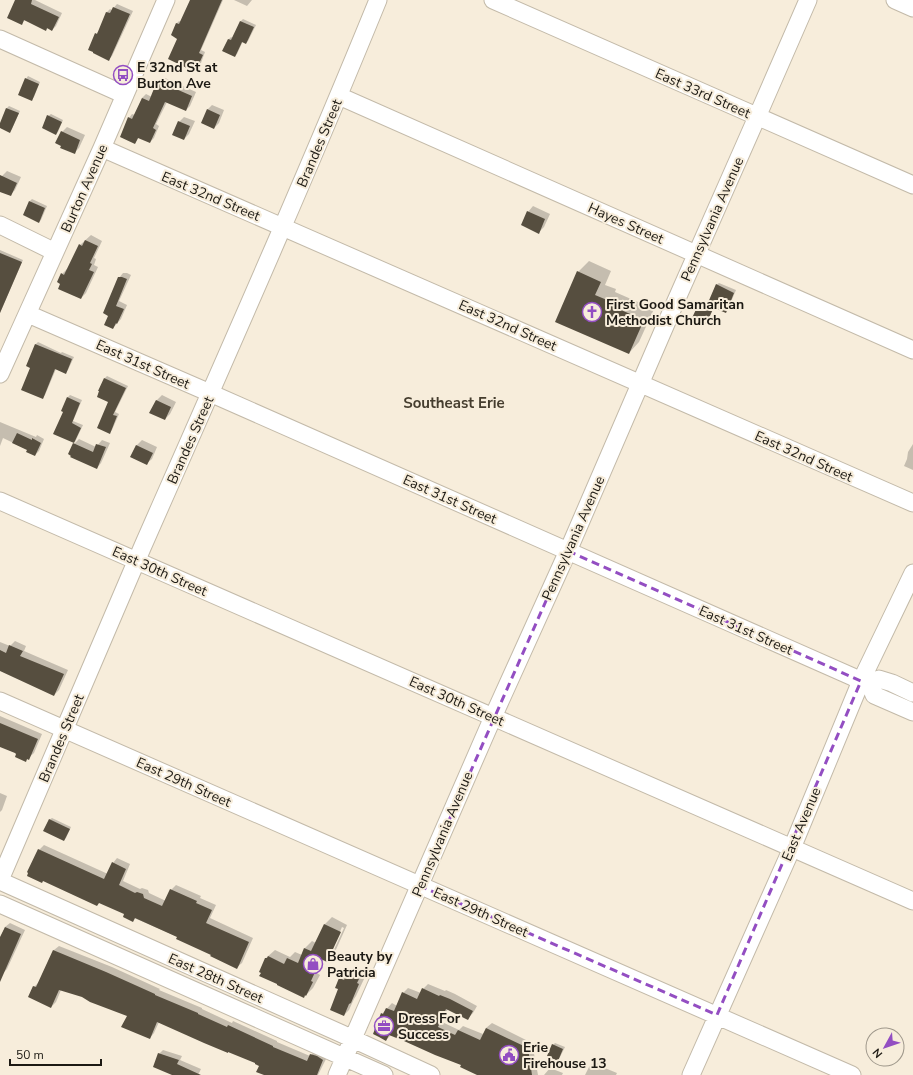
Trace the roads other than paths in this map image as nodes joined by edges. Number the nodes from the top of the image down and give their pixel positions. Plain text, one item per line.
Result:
1 (166, 0) edge
2 (378, 0) edge
3 (493, 0) edge
4 (808, 0) edge
5 (895, 0) edge
6 (913, 8) edge
7 (0, 39) edge
8 (125, 95) junction
9 (339, 96) junction
10 (758, 117) junction
11 (102, 148) junction
12 (913, 185) edge
13 (0, 225) edge
14 (283, 227) junction
15 (55, 252) junction
16 (697, 254) junction
17 (28, 314) junction
18 (913, 350) edge
19 (0, 374) edge
20 (640, 384) junction
21 (210, 393) junction
22 (0, 501) edge
23 (913, 503) edge
24 (568, 551) junction
25 (137, 561) junction
26 (913, 573) edge
27 (866, 684) junction
28 (913, 693) edge
29 (0, 701) edge
30 (913, 712) edge
31 (493, 717) junction
32 (65, 729) junction
33 (792, 848) junction
34 (0, 881) edge
35 (420, 886) junction
36 (913, 901) edge
37 (0, 904) edge
38 (717, 1016) junction
39 (353, 1039) junction
40 (345, 1057) junction
41 (337, 1075) edge
42 (384, 1075) edge
43 (431, 1075) edge
44 (691, 1075) edge
45 (852, 1075) edge

1 - 8 street, Burton Avenue
2 - 9 street, Brandes Street
3 - 10 street, East 33rd Street
4 - 10 street, Pennsylvania Avenue
5 - 6 street
7 - 8 street
8 - 11 street, Burton Avenue
9 - 14 street, Brandes Street
9 - 16 street, Hayes Street
10 - 12 street, East 33rd Street
10 - 16 street, Pennsylvania Avenue
11 - 14 street, East 32nd Street
11 - 15 street, Burton Avenue
13 - 15 street
14 - 20 street, East 32nd Street
14 - 21 street, Brandes Street
15 - 17 street, Burton Avenue
16 - 18 street, Hayes Street
16 - 20 street, Pennsylvania Avenue
17 - 19 street, Burton Avenue
17 - 21 street, East 31st Street
20 - 23 street, East 32nd Street
20 - 24 street, Pennsylvania Avenue
21 - 24 street, East 31st Street
21 - 25 street, Brandes Street
22 - 25 street, East 30th Street
24 - 27 street, East 31st Street
24 - 31 street, Pennsylvania Avenue
25 - 31 street, East 30th Street
25 - 32 street, Brandes Street
26 - 27 street, East Avenue
27 - 28 street
27 - 30 street, East 31st Street
27 - 33 street, East Avenue
29 - 32 street, East 29th Street
31 - 33 street, East 30th Street
31 - 35 street, Pennsylvania Avenue
32 - 34 street, Brandes Street
32 - 35 street, East 29th Street
33 - 36 street, East 30th Street
33 - 38 street, East Avenue
34 - 39 street, East 28th Street
35 - 38 street, East 29th Street
35 - 39 street, Pennsylvania Avenue
37 - 40 street, East 28th Street
38 - 44 street, East Avenue
38 - 45 street, East 29th Street
39 - 40 street, Pennsylvania Avenue
39 - 43 street, East 28th Street
40 - 41 street, Pennsylvania Avenue
40 - 42 street, East 28th Street

